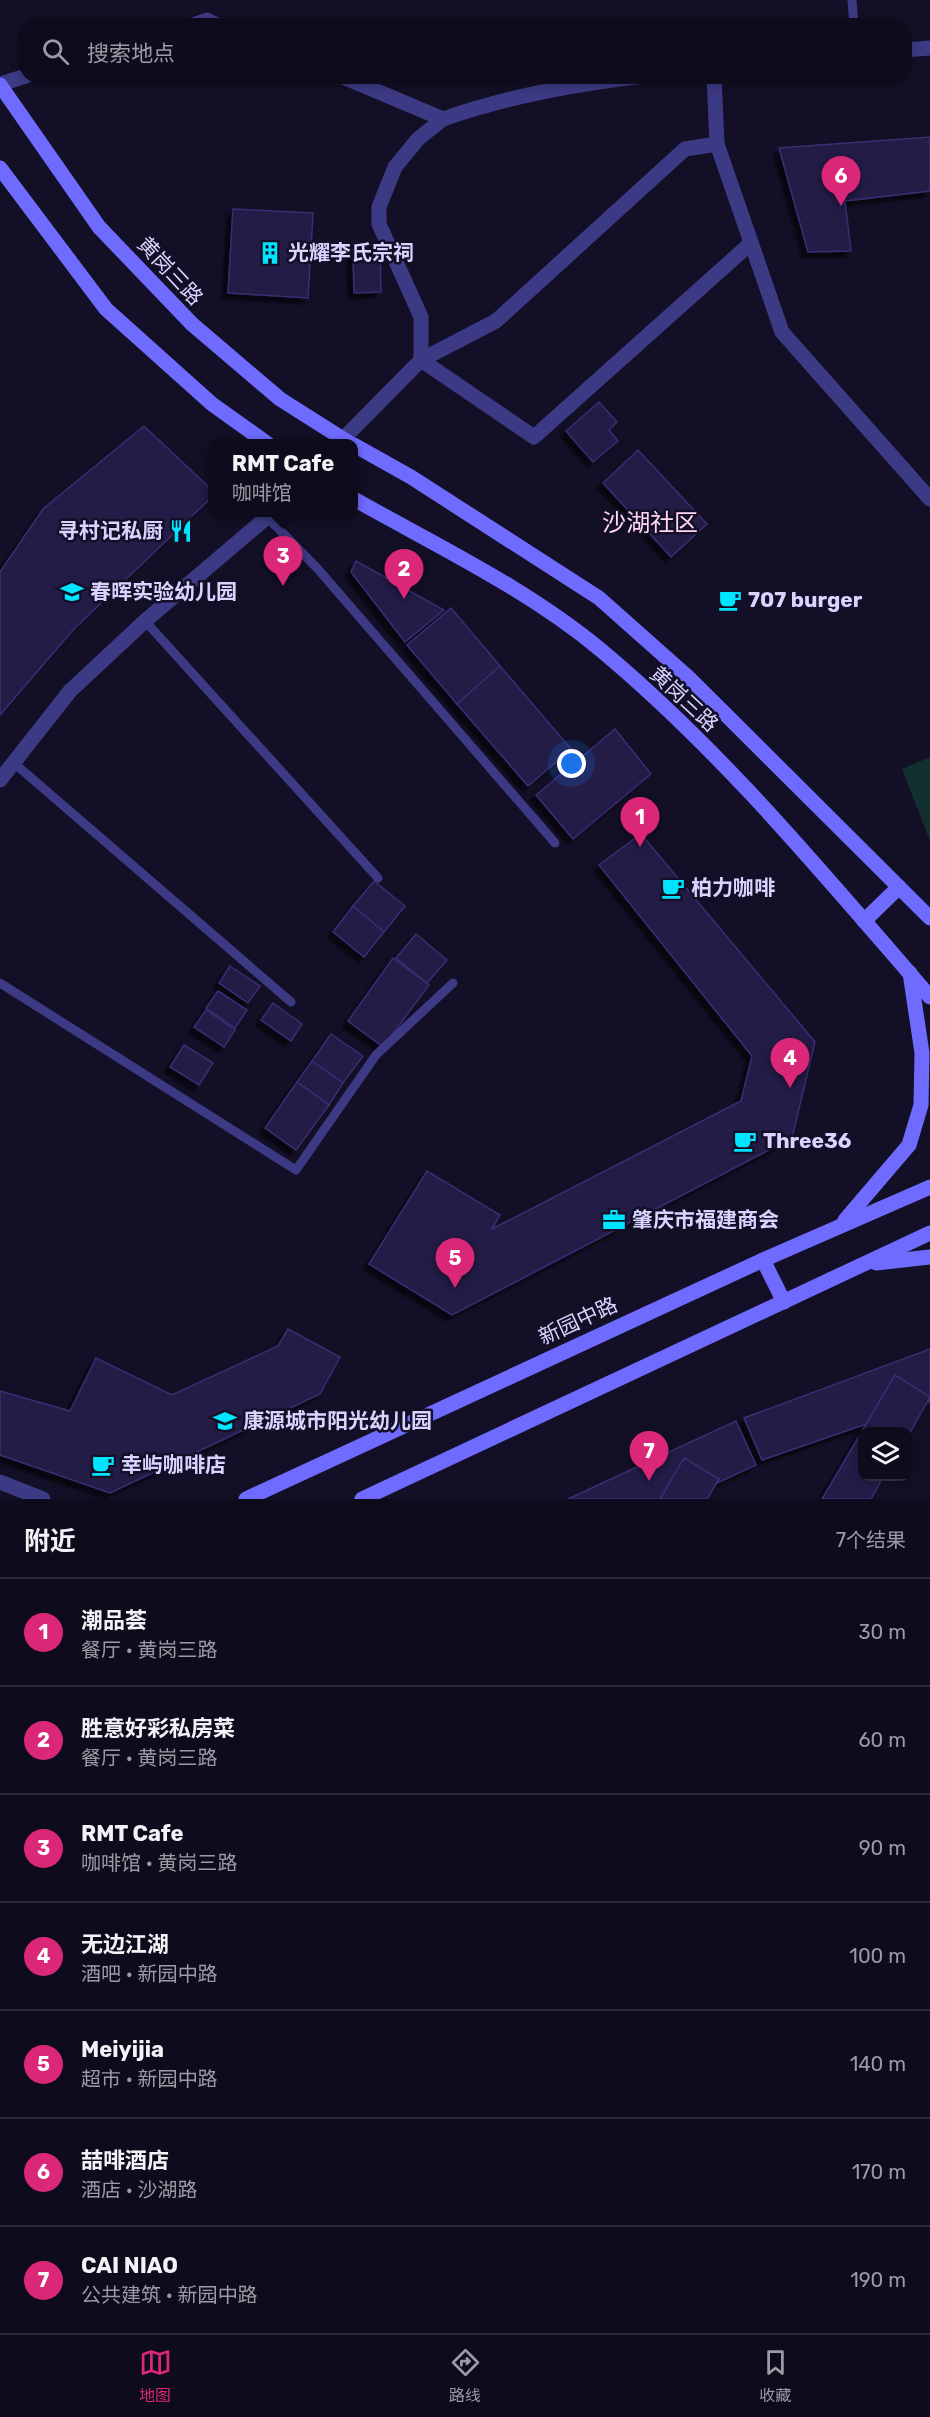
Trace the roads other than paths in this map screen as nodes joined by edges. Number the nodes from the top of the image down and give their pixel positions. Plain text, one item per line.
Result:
1 (852, 0) edge
2 (853, 18) edge
3 (930, 48) edge
4 (912, 50) edge
5 (18, 79) edge
6 (360, 84) edge
7 (581, 84) edge
8 (714, 84) edge
9 (0, 85) edge
10 (443, 119) junction
11 (717, 144) junction
12 (0, 168) edge
13 (751, 243) junction
14 (421, 360) junction
15 (261, 439) edge
16 (343, 439) edge
17 (352, 439) edge
18 (358, 448) edge
19 (930, 498) edge
20 (358, 501) edge
21 (268, 517) edge
22 (272, 517) edge
23 (145, 621) junction
24 (14, 763) junction
25 (0, 780) edge
26 (555, 843) dead end
27 (378, 878) dead end
28 (898, 887) junction
29 (930, 918) edge
30 (864, 921) junction
31 (910, 973) junction
32 (0, 983) edge
33 (453, 984) dead end
34 (930, 997) edge
35 (291, 1002) dead end
36 (930, 1187) edge
37 (842, 1224) junction
38 (930, 1233) edge
39 (930, 1257) edge
40 (763, 1260) junction
41 (861, 1265) junction
42 (784, 1302) junction
43 (0, 1482) edge
44 (44, 1499) edge
45 (246, 1499) edge
46 (362, 1499) edge

1 - 2 lane
3 - 4 street
5 - 9 street
6 - 10 street
7 - 10 street
8 - 11 street
9 - 16 main road, 黄岗三路
10 - 14 street
11 - 13 street
11 - 14 street
12 - 15 main road
13 - 14 street
13 - 19 street
14 - 17 street
18 - 28 main road, 黄岗三路
20 - 30 main road, 黄岗三路
21 - 23 street
22 - 26 lane
23 - 24 street
23 - 27 lane
24 - 25 street
24 - 35 lane
28 - 29 main road, 黄岗三路
28 - 30 main road
30 - 31 main road, 黄岗三路
31 - 34 main road, 黄岗三路
31 - 37 main road
32 - 33 lane
36 - 37 main road, 新园中路
37 - 40 main road, 新园中路
38 - 41 main road
39 - 41 main road
40 - 42 main road
40 - 45 main road, 新园中路
41 - 42 main road
42 - 46 main road
43 - 44 street

